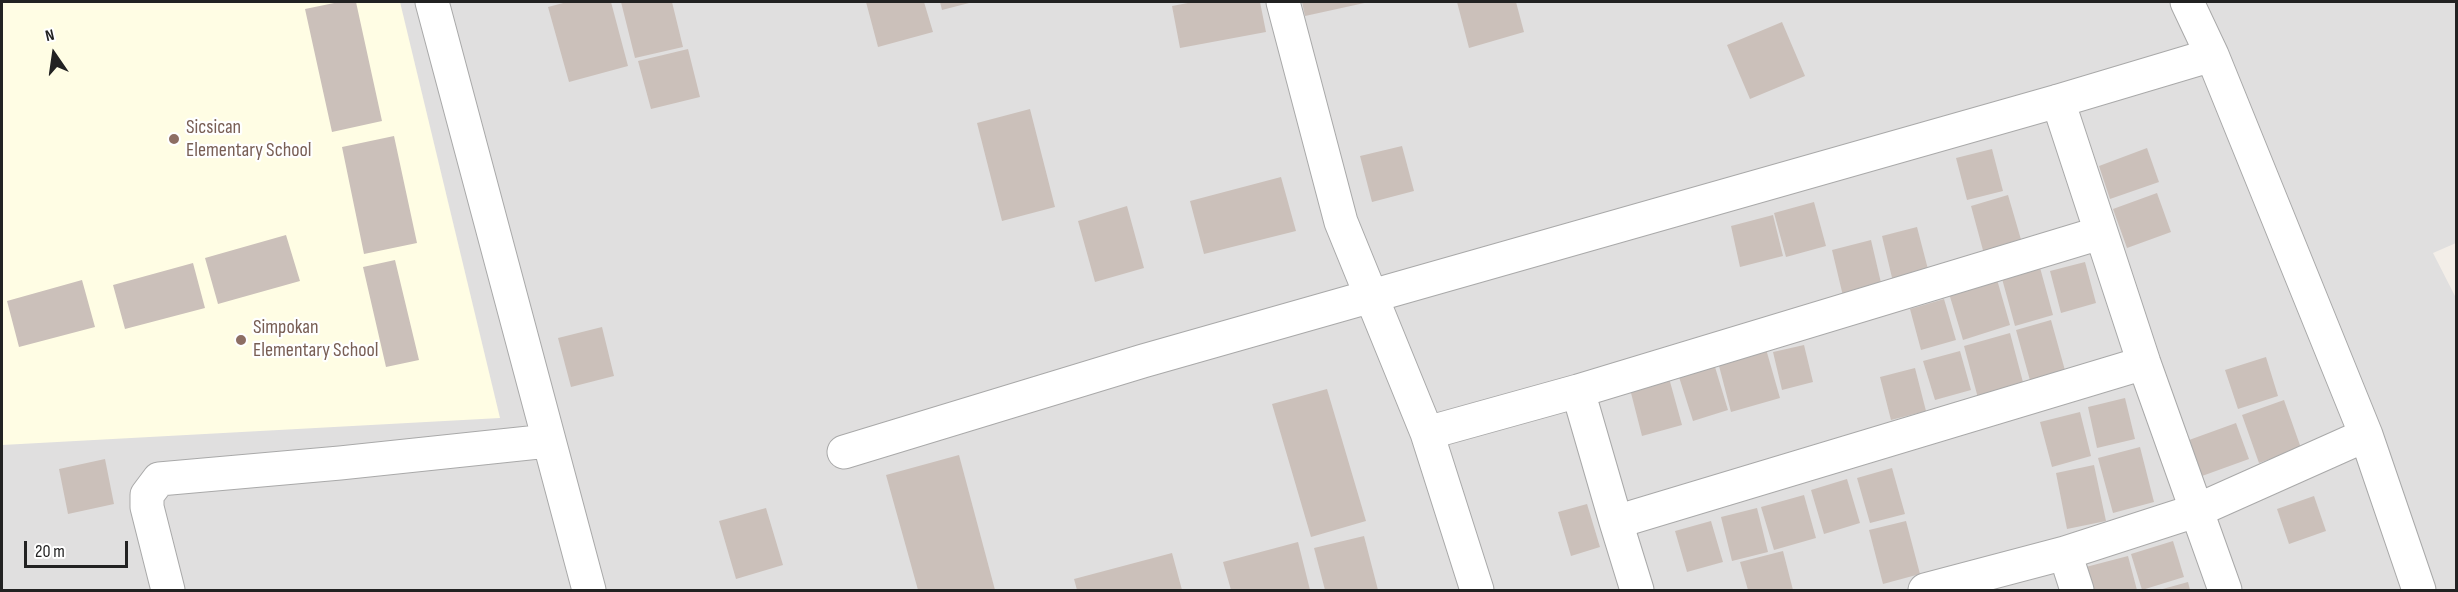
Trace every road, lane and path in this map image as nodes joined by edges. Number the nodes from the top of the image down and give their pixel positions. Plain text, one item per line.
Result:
1 (1283, 2) edge
2 (2187, 2) edge
3 (441, 3) edge
4 (2212, 55) junction
5 (2058, 101) junction
6 (2100, 233) junction
7 (1372, 297) junction
8 (2144, 363) junction
9 (1578, 391) junction
10 (1426, 433) junction
11 (2366, 435) junction
12 (548, 441) junction
13 (844, 452) dead end
14 (2198, 510) junction
15 (1616, 522) junction
16 (2065, 552) junction
17 (1930, 590) edge
18 (168, 591) edge
19 (589, 591) edge
20 (1477, 591) edge
21 (1637, 591) edge
22 (2077, 591) edge
23 (2225, 591) edge
24 (2419, 591) edge

1 - 7 street
2 - 4 street
3 - 12 street
4 - 5 street
4 - 11 street
5 - 6 street
5 - 7 street
6 - 8 street
6 - 9 street
7 - 10 street
7 - 13 street
8 - 14 street
8 - 15 street
9 - 10 street
9 - 15 street
10 - 20 street
11 - 14 street
11 - 24 street
12 - 18 street
12 - 19 street
14 - 16 street
14 - 23 street
15 - 21 street
16 - 17 street
16 - 22 street

